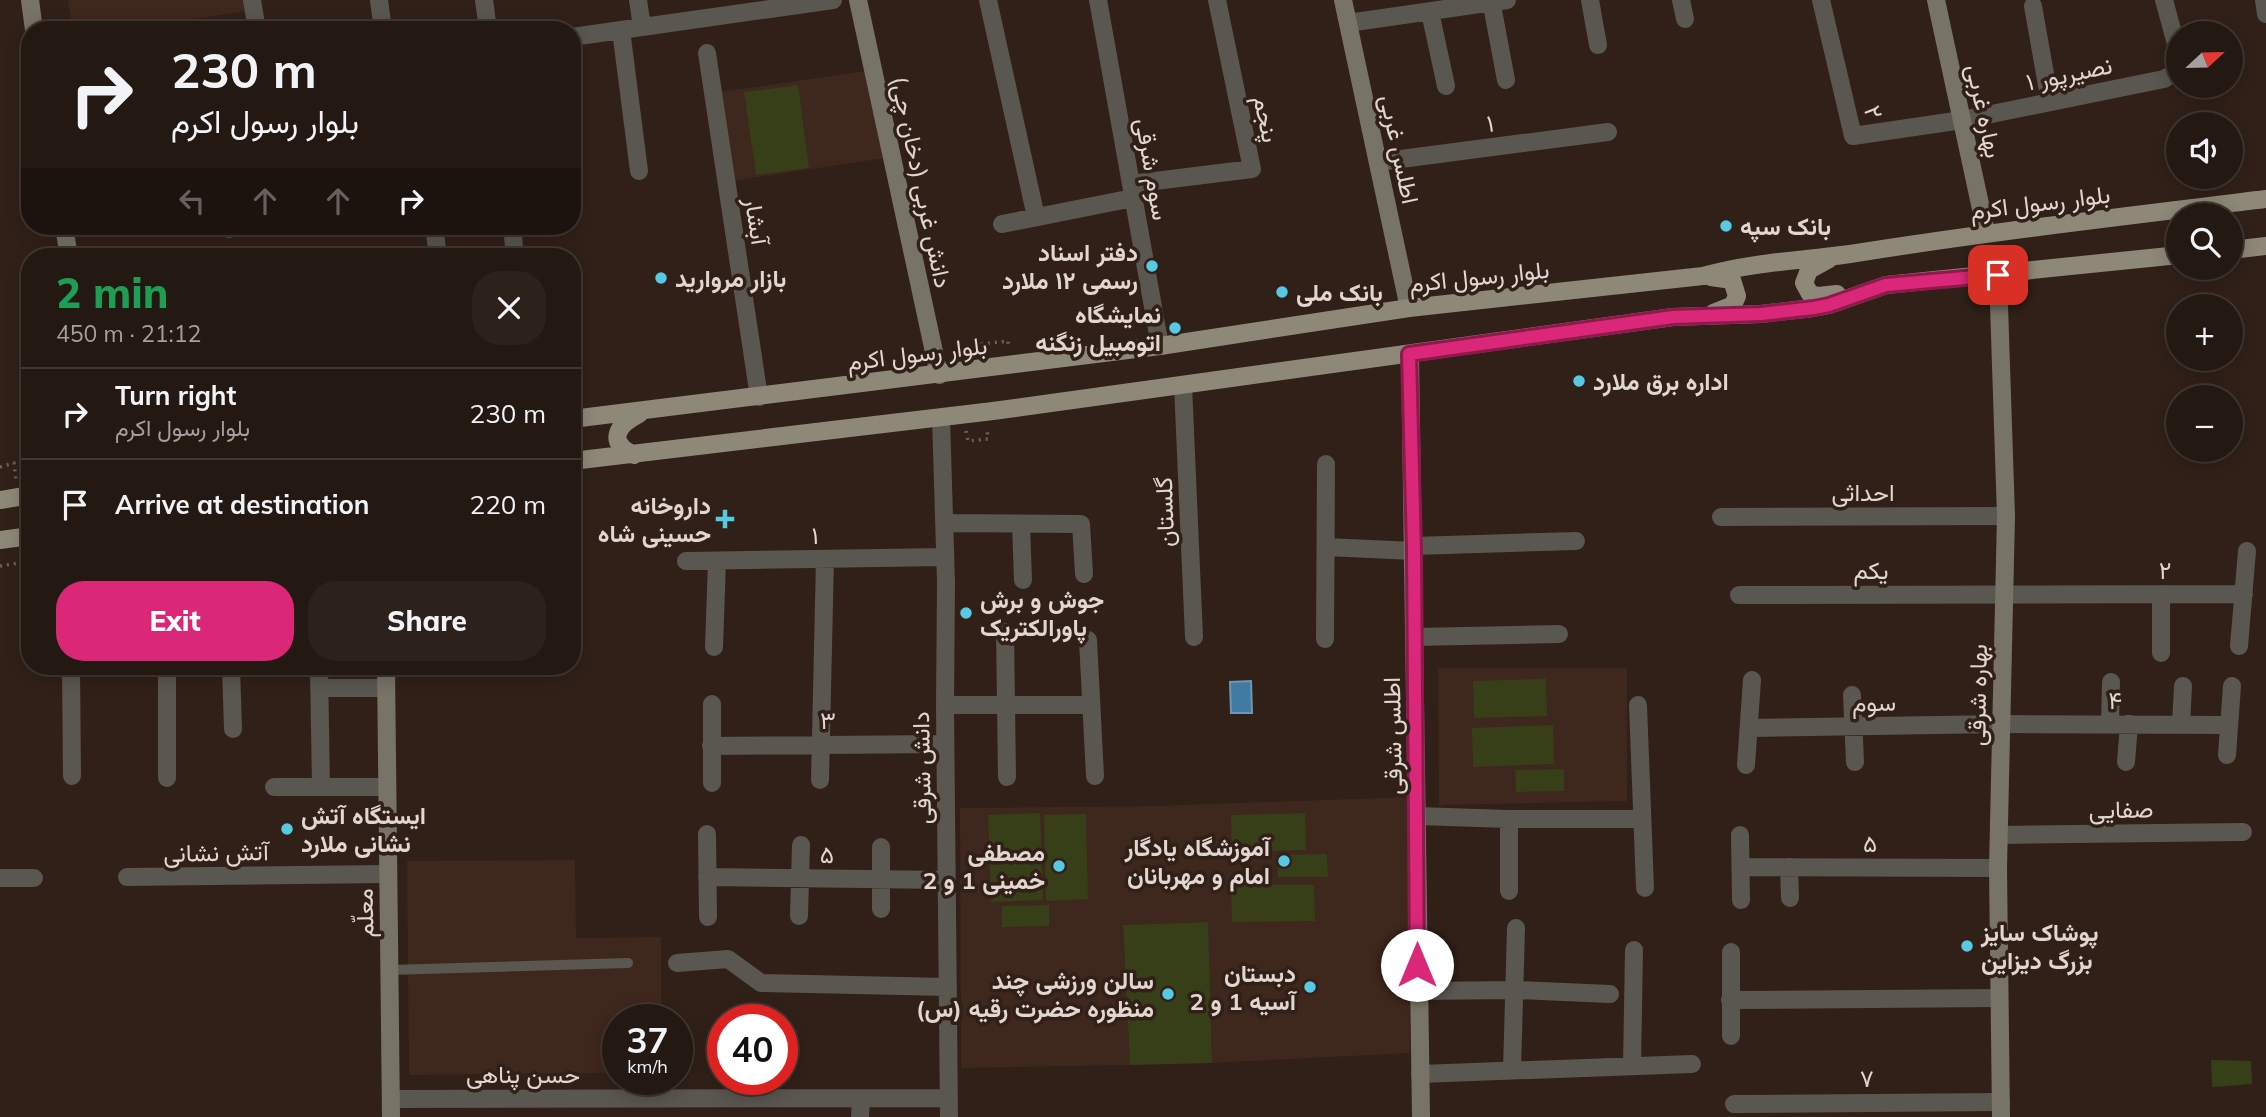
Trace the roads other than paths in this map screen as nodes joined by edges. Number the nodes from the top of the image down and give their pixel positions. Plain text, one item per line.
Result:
1 (30, 0) edge
2 (252, 0) edge
3 (379, 0) edge
4 (484, 0) edge
5 (638, 0) edge
6 (833, 0) edge
7 (858, 0) edge
8 (988, 0) edge
9 (1098, 0) edge
10 (1217, 0) edge
11 (1343, 0) edge
12 (1590, 0) edge
13 (1681, 0) edge
14 (1821, 0) edge
15 (1936, 0) edge
16 (2164, 0) edge
17 (2263, 0) edge
18 (1497, 1) edge
19 (2033, 6) dead end
20 (1430, 12) junction
21 (2266, 14) edge
22 (1685, 19) dead end
23 (33, 21) edge
24 (256, 21) edge
25 (382, 21) edge
26 (487, 21) edge
27 (2170, 21) edge
28 (1348, 23) junction
29 (642, 27) junction
30 (621, 30) junction
31 (581, 36) edge
32 (1598, 45) dead end
33 (707, 53) dead end
34 (2166, 78) edge
35 (1506, 80) dead end
36 (1446, 86) dead end
37 (2050, 102) junction
38 (1962, 120) junction
39 (1608, 132) dead end
40 (1378, 162) junction
41 (639, 171) dead end
42 (1132, 191) junction
43 (2266, 200) edge
44 (1036, 217) junction
45 (1002, 224) dead end
46 (1986, 232) junction
47 (2266, 246) edge
48 (2243, 249) edge
49 (1835, 256) junction
50 (2166, 256) edge
51 (1998, 275) junction
52 (1703, 276) junction
53 (1858, 294) junction
54 (1409, 309) junction
55 (1703, 317) junction
56 (1160, 346) junction
57 (1409, 354) junction
58 (939, 375) junction
59 (1183, 385) junction
60 (759, 397) junction
61 (645, 411) junction
62 (581, 418) edge
63 (941, 418) junction
64 (634, 455) junction
65 (581, 460) edge
66 (1326, 464) dead end
67 (21, 496) edge
68 (0, 500) edge
69 (2006, 516) junction
70 (1721, 517) dead end
71 (944, 523) junction
72 (1021, 524) junction
73 (21, 537) edge
74 (0, 540) edge
75 (1576, 541) dead end
76 (1326, 547) junction
77 (1414, 549) junction
78 (2247, 551) dead end
79 (945, 557) junction
80 (825, 559) junction
81 (686, 561) dead end
82 (717, 561) junction
83 (1084, 573) dead end
84 (1023, 580) dead end
85 (2003, 593) junction
86 (2161, 594) junction
87 (2244, 594) junction
88 (1739, 595) dead end
89 (1005, 632) dead end
90 (1559, 635) dead end
91 (1194, 637) dead end
92 (1415, 637) junction
93 (1325, 639) dead end
94 (1088, 640) dead end
95 (2239, 646) dead end
96 (714, 647) dead end
97 (2161, 653) dead end
98 (71, 675) edge
99 (167, 675) edge
100 (231, 675) edge
101 (319, 675) edge
102 (386, 675) edge
103 (1752, 680) dead end
104 (2111, 682) dead end
105 (2183, 686) dead end
106 (2232, 686) dead end
107 (319, 688) junction
108 (386, 688) junction
109 (1852, 695) dead end
110 (712, 704) dead end
111 (944, 705) junction
112 (1007, 705) junction
113 (1091, 705) junction
114 (1638, 705) dead end
115 (2000, 724) junction
116 (2110, 724) junction
117 (2129, 724) junction
118 (2181, 725) junction
119 (2229, 725) junction
120 (1853, 726) junction
121 (233, 729) dead end
122 (1749, 729) junction
123 (945, 744) junction
124 (820, 745) junction
125 (711, 746) junction
126 (2227, 755) dead end
127 (1855, 762) dead end
128 (2126, 762) dead end
129 (1746, 765) dead end
130 (72, 776) dead end
131 (1095, 776) dead end
132 (1007, 777) dead end
133 (167, 778) dead end
134 (820, 780) dead end
135 (712, 783) dead end
136 (274, 786) dead end
137 (321, 787) junction
138 (387, 787) junction
139 (1417, 816) junction
140 (1509, 819) junction
141 (1642, 819) junction
142 (2243, 832) dead end
143 (706, 834) dead end
144 (1740, 835) dead end
145 (1999, 835) junction
146 (801, 845) dead end
147 (881, 847) dead end
148 (1741, 867) junction
149 (1789, 867) junction
150 (1998, 868) junction
151 (388, 874) junction
152 (127, 877) dead end
153 (707, 877) junction
154 (0, 878) edge
155 (34, 878) dead end
156 (800, 878) junction
157 (881, 879) junction
158 (947, 880) junction
159 (1645, 888) dead end
160 (1509, 891) dead end
161 (1790, 898) dead end
162 (1741, 900) dead end
163 (881, 909) dead end
164 (799, 916) dead end
165 (708, 917) dead end
166 (1516, 928) dead end
167 (1634, 950) dead end
168 (1731, 952) dead end
169 (628, 963) dead end
170 (677, 963) dead end
171 (389, 970) junction
172 (948, 987) junction
173 (1418, 990) junction
174 (1516, 990) junction
175 (1610, 995) dead end
176 (1999, 998) junction
177 (1731, 1000) junction
178 (1731, 1036) dead end
179 (1692, 1064) dead end
180 (1632, 1066) junction
181 (1513, 1070) junction
182 (1420, 1074) junction
183 (391, 1098) junction
184 (861, 1098) junction
185 (949, 1098) junction
186 (1734, 1104) dead end
187 (2001, 1109) edge
188 (391, 1117) edge
189 (860, 1117) edge
190 (949, 1117) edge
191 (1421, 1117) edge

1 - 23 street
2 - 24 street
3 - 25 street
4 - 26 street
5 - 29 street
6 - 29 street
7 - 58 street, دانش غربی (دخان چی)
8 - 44 street
9 - 42 street, سوم شرقی
10 - 42 street, پنجم
11 - 28 street, اطلس غربی
12 - 32 street
13 - 22 street
14 - 38 street, ۲
15 - 38 street, بهاره غربی
16 - 27 street
17 - 21 street
18 - 20 street
18 - 35 street
19 - 37 street
20 - 28 street
20 - 36 street
28 - 40 street, اطلس غربی
29 - 30 street
30 - 31 street
30 - 41 street
33 - 60 street, آبشار
34 - 37 street, نصیرپور ۱
37 - 38 street, نصیرپور ۱
38 - 46 street, بهاره غربی
39 - 40 street, ۱
40 - 54 street, اطلس غربی
42 - 44 street
42 - 56 street, سوم شرقی
43 - 46 main road, بلوار رسول اکرم
44 - 45 street
46 - 49 main road, بلوار رسول اکرم
47 - 48 main road
49 - 52 main road, بلوار رسول اکرم
49 - 53 main road
50 - 51 main road
51 - 53 main road
51 - 69 street, بهاره شرقی
52 - 54 main road, بلوار رسول اکرم
52 - 55 main road
53 - 55 main road
54 - 56 main road, بلوار رسول اکرم
55 - 57 main road
56 - 58 main road, بلوار رسول اکرم
57 - 59 main road
57 - 77 street, اطلس شرقی
58 - 60 main road, بلوار رسول اکرم
59 - 63 main road
59 - 91 street, گلستان
60 - 61 main road, بلوار رسول اکرم
61 - 62 main road, بلوار رسول اکرم
61 - 64 main road
63 - 64 main road
63 - 71 street, دانش شرقی
64 - 65 main road
66 - 76 street
67 - 68 main road
69 - 70 street, احداثی
69 - 85 street, بهاره شرقی
71 - 72 street
71 - 79 street, دانش شرقی
72 - 83 street
72 - 84 street
73 - 74 main road
75 - 77 street
76 - 77 street
76 - 93 street
77 - 92 street, اطلس شرقی
78 - 87 street
79 - 80 street, ۱
79 - 111 street, دانش شرقی
80 - 82 street, ۱
80 - 124 street
81 - 82 street, ۱
82 - 96 street
85 - 86 street, ۲
85 - 88 street, یکم
85 - 115 street, بهاره شرقی
86 - 87 street, ۲
86 - 97 street
87 - 95 street
89 - 112 street
90 - 92 street
92 - 139 street, اطلس شرقی
94 - 113 street
98 - 130 street
99 - 133 street
100 - 121 street
101 - 107 street
102 - 108 street, معلّم
103 - 122 street
104 - 116 street
105 - 118 street
106 - 119 street
107 - 108 street
107 - 137 street
108 - 138 street, معلّم
109 - 120 street
110 - 125 street
111 - 112 street
111 - 123 street, دانش شرقی
112 - 113 street
112 - 132 street
113 - 131 street
114 - 141 street
115 - 116 street, ۴
115 - 120 street, سوم
115 - 145 street, بهاره شرقی
116 - 117 street, ۴
117 - 118 street, ۴
117 - 128 street
118 - 119 street, ۴
119 - 126 street
120 - 122 street, سوم
120 - 127 street
122 - 129 street
123 - 124 street, ۳
123 - 158 street, دانش شرقی
124 - 125 street, ۳
124 - 134 street
125 - 135 street
136 - 137 street
137 - 138 street
138 - 151 street, معلّم
139 - 140 street
139 - 173 street, اطلس شرقی
140 - 141 street
140 - 160 street
141 - 159 street
142 - 145 street, صفایی
143 - 153 street
144 - 148 street
145 - 150 street, بهاره شرقی
146 - 156 street
147 - 157 street
148 - 149 street, ۵
148 - 162 street
149 - 150 street, ۵
149 - 161 street
150 - 176 street, بهاره شرقی
151 - 152 street, آتش نشانی
151 - 171 street, معلّم
153 - 156 street, ۵
153 - 165 street
154 - 155 street
156 - 157 street, ۵
156 - 164 street
157 - 158 street, ۵
157 - 163 street
158 - 172 street, دانش شرقی
166 - 174 street
167 - 180 street
168 - 177 street
169 - 171 lane
170 - 172 street
171 - 183 street, معلّم
172 - 185 street, دانش شرقی
173 - 174 street
173 - 182 street, اطلس شرقی
174 - 175 street
174 - 181 street
176 - 177 street
176 - 187 street, بهاره شرقی
177 - 178 street
179 - 180 street
180 - 181 street
181 - 182 street
182 - 191 street, اطلس شرقی
183 - 184 street, حسن پناهی
183 - 188 street, معلّم
184 - 185 street, حسن پناهی
184 - 189 street
185 - 190 street, دانش شرقی
186 - 187 street, ۷

